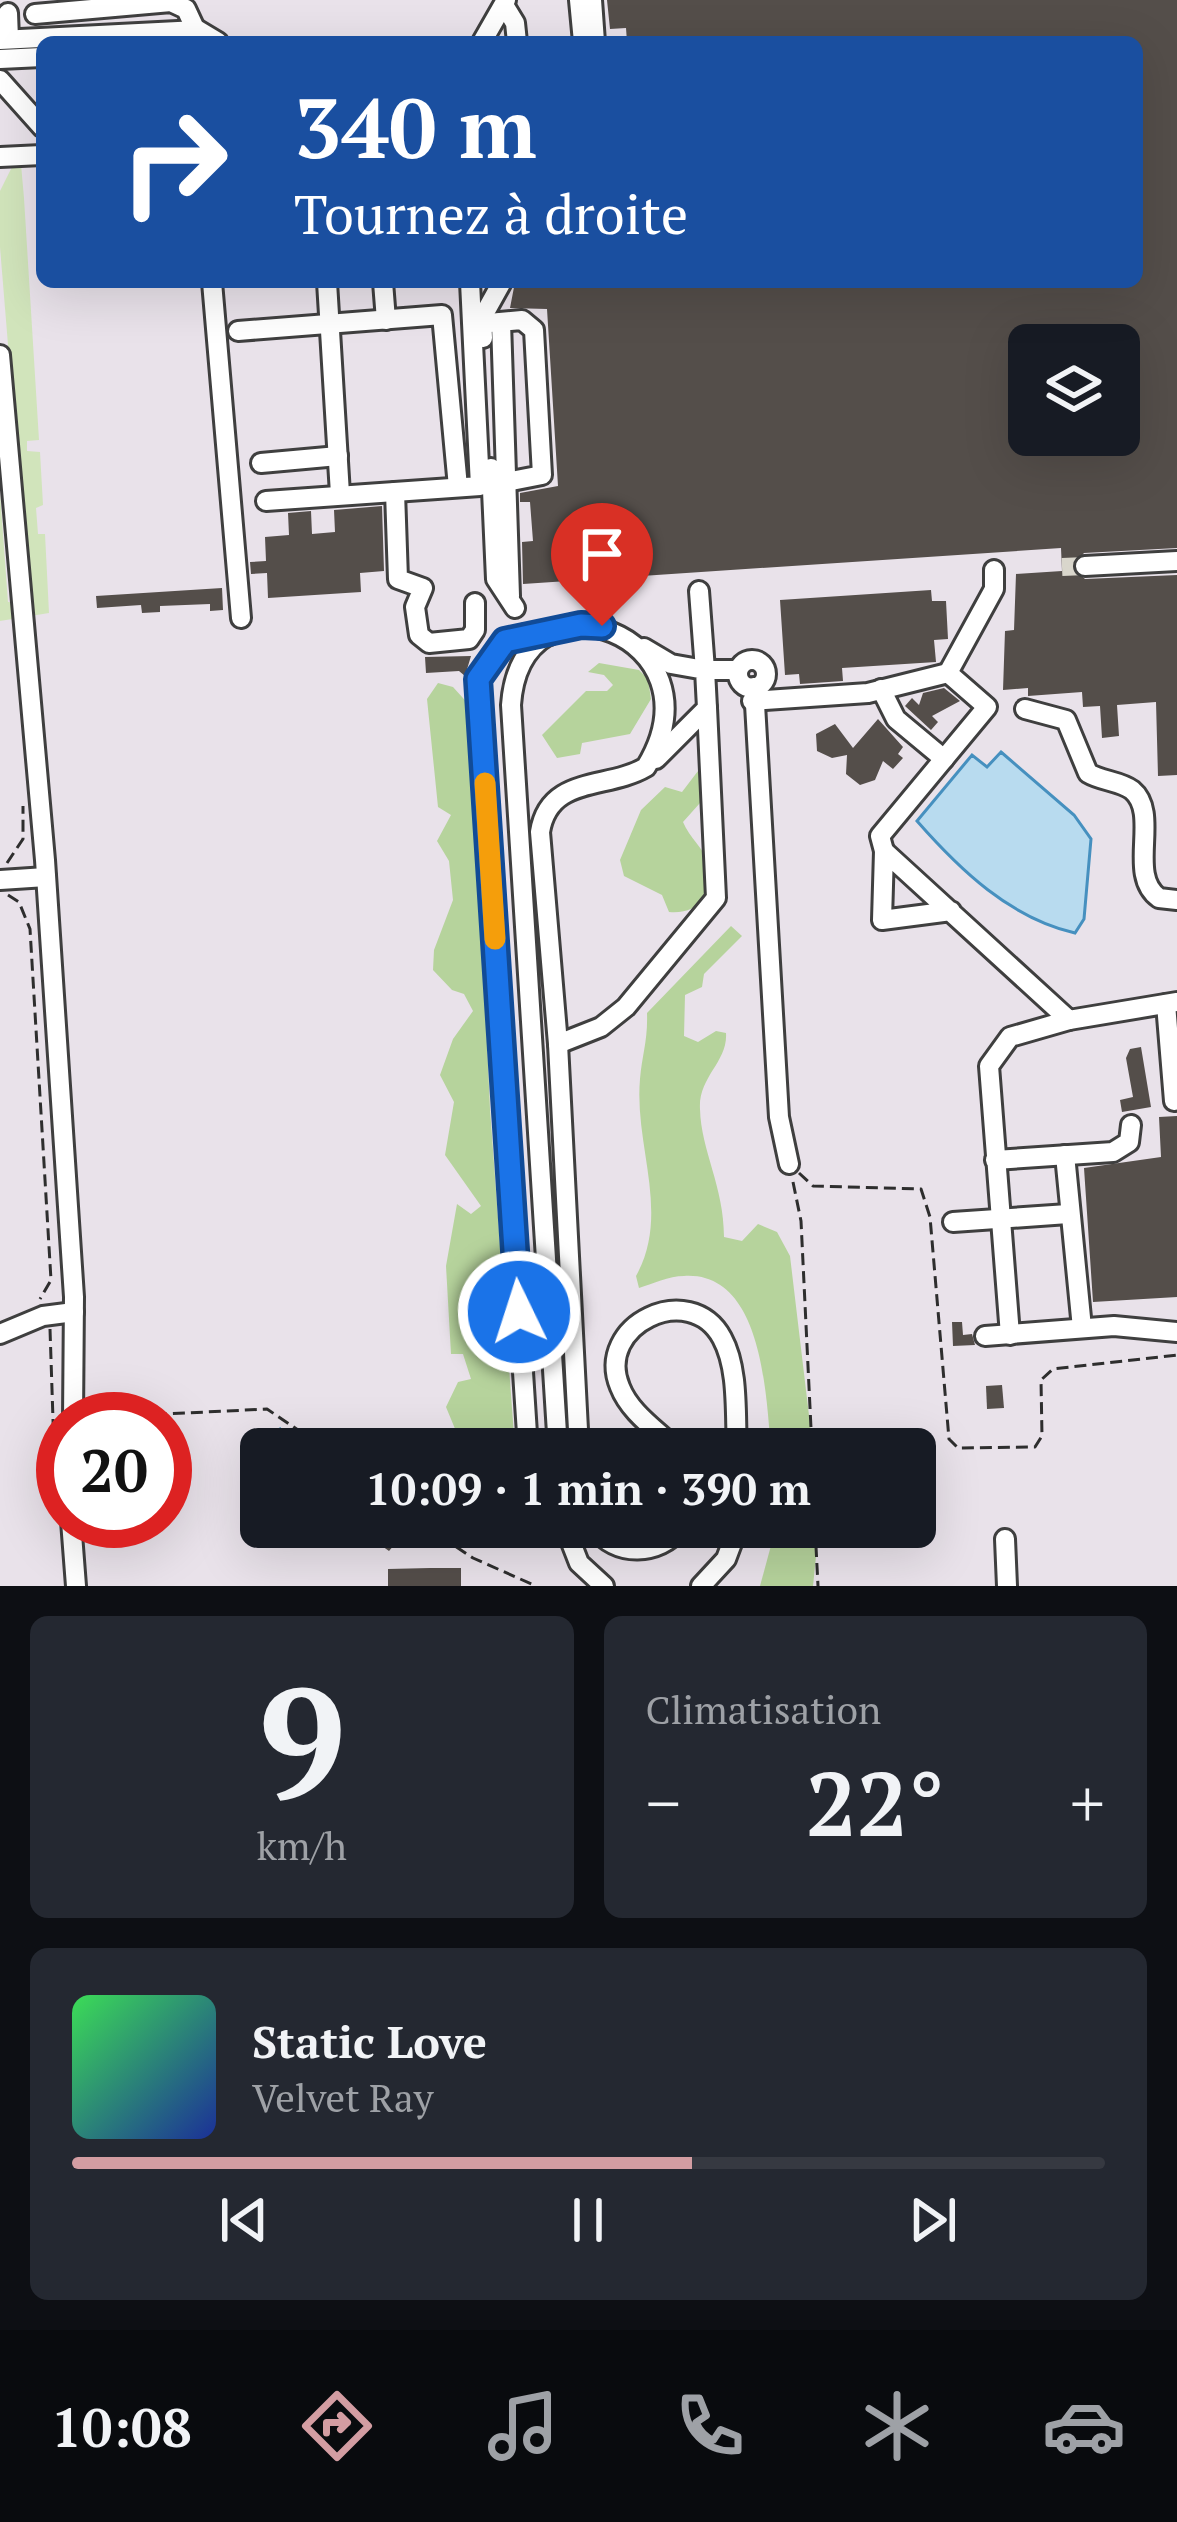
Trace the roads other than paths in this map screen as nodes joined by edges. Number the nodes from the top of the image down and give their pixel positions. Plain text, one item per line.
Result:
1 (579, 0) edge
2 (592, 0) edge
3 (505, 3) edge
4 (8, 13) dead end
5 (35, 14) dead end
6 (199, 36) edge
7 (490, 36) edge
8 (516, 36) edge
9 (582, 36) edge
10 (595, 36) edge
11 (5, 39) edge
12 (36, 39) edge
13 (36, 57) edge
14 (0, 58) edge
15 (0, 80) edge
16 (36, 120) edge
17 (36, 155) edge
18 (0, 157) edge
19 (213, 288) edge
20 (327, 288) edge
21 (383, 288) edge
22 (472, 288) edge
23 (500, 288) edge
24 (386, 320) junction
25 (485, 323) junction
26 (330, 325) junction
27 (238, 331) dead end
28 (0, 355) edge
29 (338, 455) junction
30 (261, 463) dead end
31 (493, 484) junction
32 (458, 488) junction
33 (395, 492) junction
34 (340, 494) junction
35 (266, 501) dead end
36 (1177, 560) edge
37 (1085, 566) tunnel mouth
38 (994, 570) dead end
39 (699, 591) dead end
40 (475, 603) dead end
41 (513, 604) dead end
42 (242, 617) dead end
43 (550, 634) junction
44 (640, 646) junction
45 (705, 670) junction
46 (948, 674) junction
47 (881, 689) junction
48 (753, 694) junction
49 (707, 708) junction
50 (1025, 709) dead end
51 (944, 759) junction
52 (646, 767) junction
53 (884, 851) junction
54 (46, 877) junction
55 (6, 889) edge
56 (1177, 900) edge
57 (951, 911) junction
58 (1171, 1003) edge
59 (1069, 1020) junction
60 (558, 1044) junction
61 (1174, 1101) dead end
62 (1131, 1125) dead end
63 (1065, 1155) junction
64 (995, 1160) junction
65 (790, 1164) road end
66 (1068, 1214) junction
67 (999, 1219) junction
68 (953, 1222) dead end
69 (74, 1312) junction
70 (1082, 1328) junction
71 (1177, 1332) edge
72 (0, 1334) edge
73 (1010, 1335) junction
74 (986, 1336) dead end
75 (73, 1392) edge
76 (527, 1428) edge
77 (557, 1428) edge
78 (578, 1428) edge
79 (655, 1428) edge
80 (736, 1428) edge
81 (1004, 1539) dead end
82 (72, 1548) edge
83 (573, 1548) edge
84 (730, 1548) edge
85 (76, 1586) edge
86 (604, 1586) edge
87 (700, 1586) edge
88 (1007, 1586) edge

1 - 9 street
2 - 10 street
3 - 7 street
3 - 8 street
4 - 11 street
5 - 6 street
11 - 12 street
13 - 14 street
15 - 16 street
17 - 18 street
19 - 42 street
20 - 26 street
21 - 24 street
22 - 25 street
23 - 25 street
24 - 26 street
24 - 32 street
25 - 31 street
25 - 31 street
26 - 27 street
26 - 29 street
28 - 54 street
29 - 30 street
29 - 34 street
31 - 32 street
31 - 41 street
32 - 33 street
33 - 34 street
33 - 40 street
34 - 35 street
36 - 37 street
38 - 46 street
39 - 45 street
43 - 44 street
43 - 76 street
43 - 77 street
44 - 45 street
44 - 52 street
45 - 48 street
45 - 49 street
46 - 47 street
46 - 51 street
47 - 48 street
47 - 51 street
48 - 65 street
49 - 52 street
49 - 60 street
50 - 56 street
51 - 53 street
52 - 60 street
53 - 57 street
53 - 57 street
54 - 55 street
54 - 69 street
57 - 59 street
58 - 59 street
58 - 61 street
59 - 64 street
60 - 78 street
62 - 63 street
63 - 64 street
63 - 66 street
64 - 67 street
66 - 67 street
66 - 70 street
67 - 68 street
67 - 73 street
69 - 72 street
69 - 75 street
70 - 71 street
70 - 73 street
73 - 74 street
79 - 80 street
81 - 88 street
82 - 85 street
83 - 86 street
84 - 87 street

